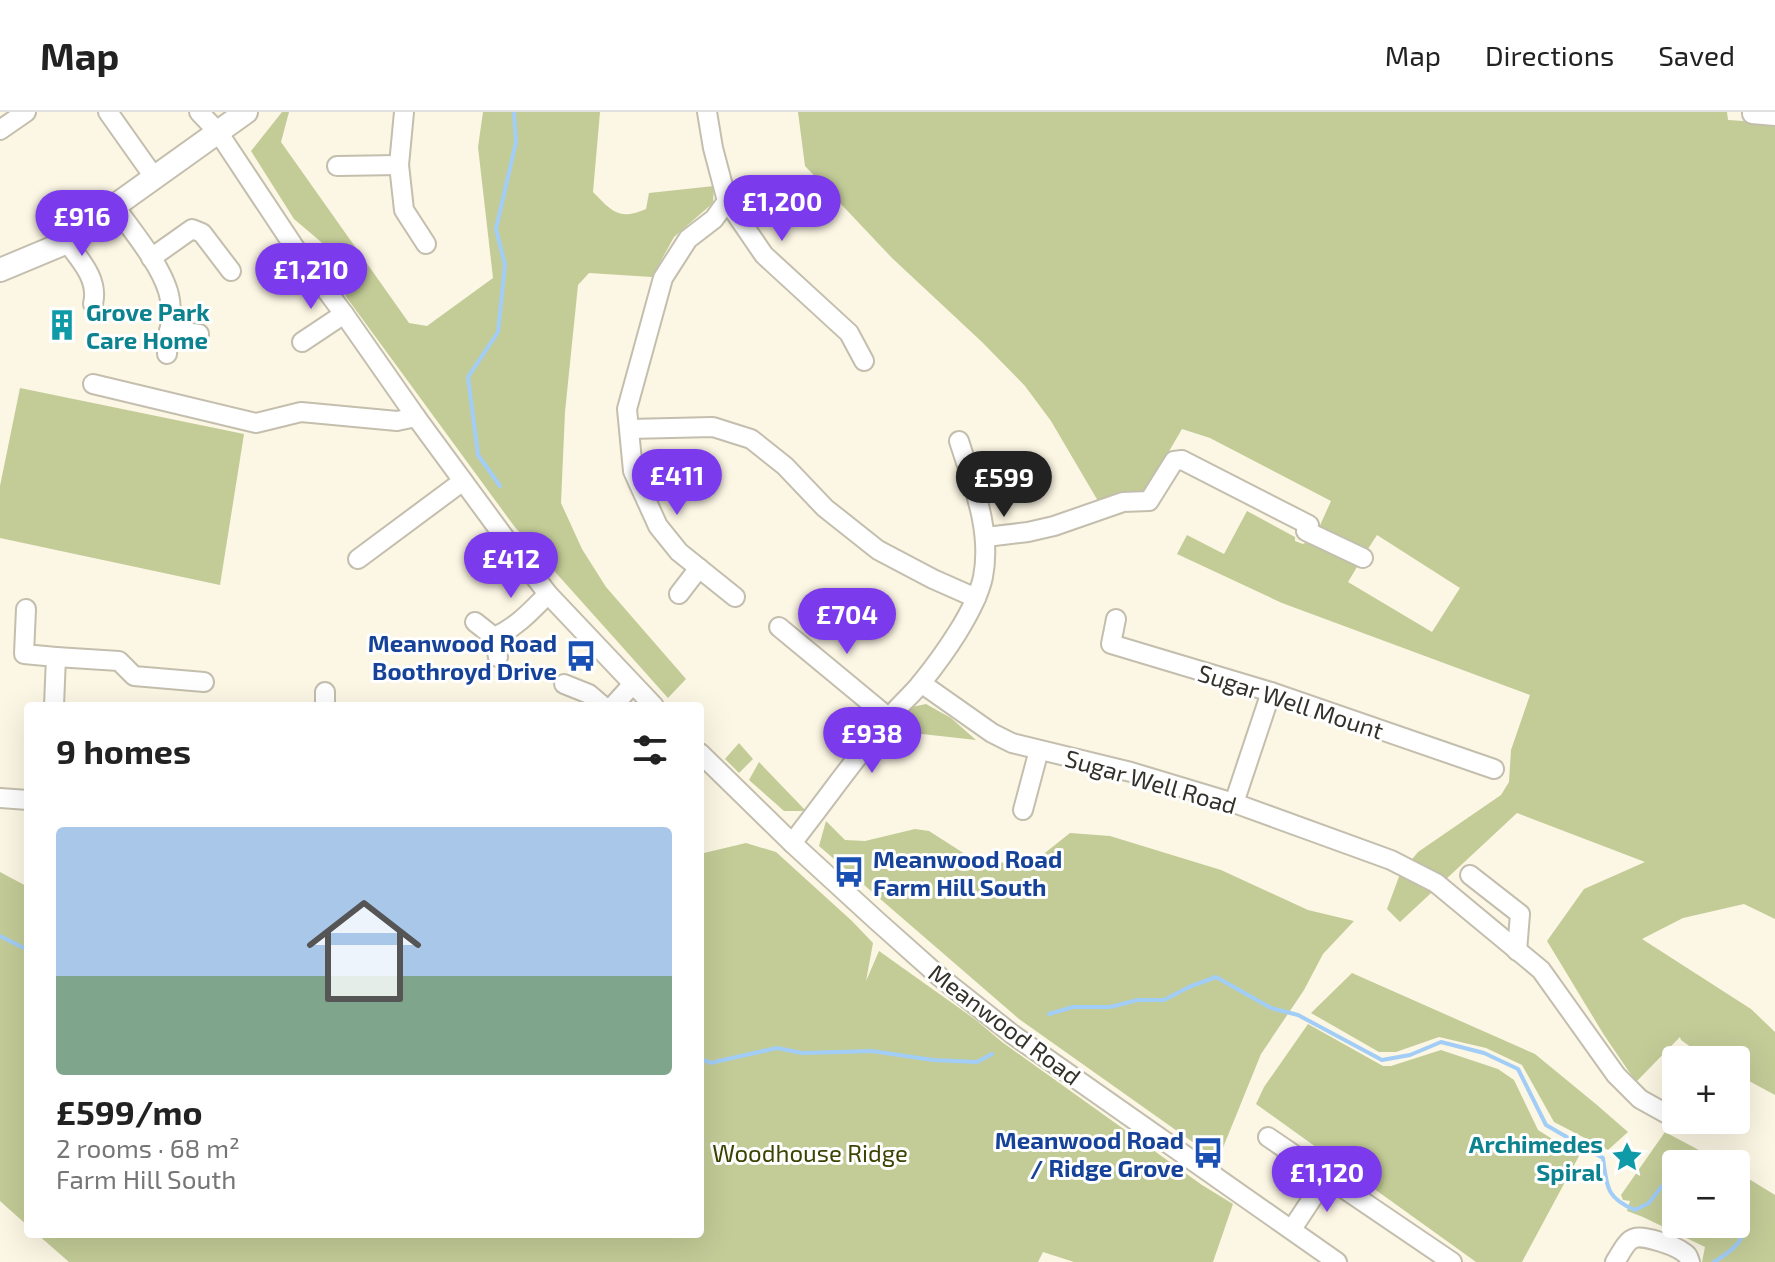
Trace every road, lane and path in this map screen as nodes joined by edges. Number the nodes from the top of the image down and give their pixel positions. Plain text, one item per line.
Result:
1 (26, 112) edge
2 (108, 112) edge
3 (199, 112) edge
4 (246, 112) edge
5 (404, 112) edge
6 (707, 112) edge
7 (1752, 112) edge
8 (1775, 116) edge
9 (215, 122) edge
10 (0, 130) edge
11 (399, 165) junction
12 (337, 166) dead end
13 (154, 177) junction
14 (727, 201) junction
15 (114, 205) junction
16 (66, 241) junction
17 (426, 244) dead end
18 (151, 258) junction
19 (0, 270) edge
20 (231, 271) dead end
21 (93, 304) dead end
22 (344, 314) junction
23 (169, 330) junction
24 (199, 334) dead end
25 (302, 343) dead end
26 (167, 354) dead end
27 (864, 361) dead end
28 (93, 384) dead end
29 (416, 417) junction
30 (629, 429) junction
31 (959, 441) dead end
32 (463, 481) junction
33 (986, 537) junction
34 (1363, 558) dead end
35 (358, 559) dead end
36 (699, 568) junction
37 (548, 594) junction
38 (679, 594) dead end
39 (735, 597) dead end
40 (976, 598) junction
41 (26, 609) dead end
42 (1116, 619) dead end
43 (475, 622) dead end
44 (779, 627) dead end
45 (494, 637) junction
46 (56, 657) junction
47 (498, 657) dead end
48 (204, 682) dead end
49 (921, 683) junction
50 (564, 684) dead end
51 (632, 685) junction
52 (1271, 692) junction
53 (54, 702) edge
54 (598, 702) edge
55 (617, 702) edge
56 (650, 702) edge
57 (889, 718) junction
58 (1039, 750) junction
59 (704, 757) edge
60 (1494, 769) dead end
61 (0, 798) edge
62 (24, 800) edge
63 (1234, 803) junction
64 (1023, 810) dead end
65 (792, 843) junction
66 (1470, 875) dead end
67 (1517, 951) junction
68 (1662, 1111) edge
69 (1268, 1137) dead end
70 (1327, 1176) junction
71 (1292, 1229) junction
72 (1330, 1260) edge
73 (1452, 1262) edge
74 (1615, 1262) edge
75 (1690, 1262) edge

1 - 10 street
2 - 13 street
3 - 9 street
4 - 9 main road
5 - 11 street
6 - 14 street
7 - 8 street
9 - 13 main road
9 - 22 street
11 - 12 street
11 - 17 street
13 - 15 main road
14 - 27 street
14 - 30 street
15 - 16 main road
15 - 18 street
16 - 19 main road
16 - 21 street
18 - 20 street
18 - 23 street
22 - 25 street
22 - 29 street
23 - 24 street
23 - 26 street
28 - 29 street
29 - 32 street
30 - 36 street
30 - 40 street
31 - 33 street
32 - 35 street
32 - 37 street
33 - 34 street
33 - 40 street
36 - 38 street
36 - 39 street
37 - 45 street
37 - 51 street
40 - 49 street
41 - 46 street
42 - 52 street, Sugar Well Mount
43 - 45 street
44 - 57 street
45 - 47 street
46 - 48 street
46 - 53 street
49 - 57 street
49 - 58 street, Sugar Well Road
50 - 54 street
51 - 55 street
51 - 56 street
52 - 60 street, Sugar Well Mount
52 - 63 street
57 - 65 street
58 - 63 street, Sugar Well Road
58 - 64 street
59 - 65 street, Meanwood Road
61 - 62 street
63 - 67 street, Sugar Well Road
65 - 71 street, Meanwood Road
66 - 67 street
67 - 68 street, Sugar Well Road
69 - 70 street
70 - 71 street
70 - 73 street
71 - 72 street, Meanwood Road
74 - 75 street

